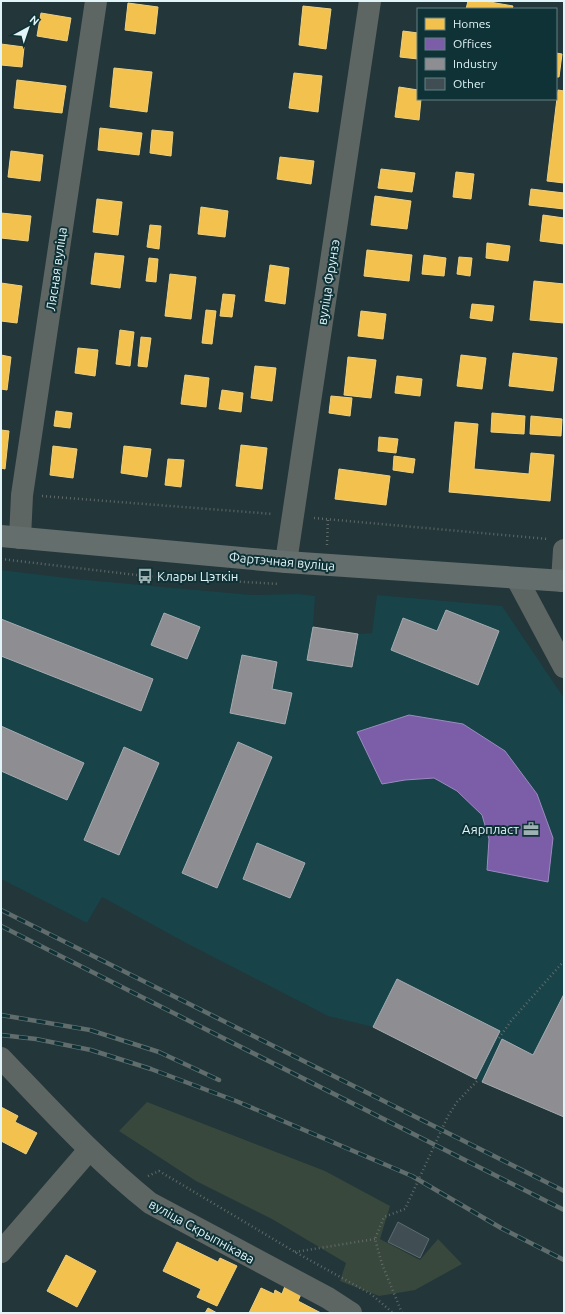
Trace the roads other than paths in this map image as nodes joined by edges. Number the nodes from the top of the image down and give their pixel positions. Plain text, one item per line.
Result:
1 (96, 1) edge
2 (370, 1) edge
3 (11, 537) edge
4 (564, 550) edge
5 (286, 562) junction
6 (517, 579) junction
7 (563, 581) edge
8 (564, 667) edge
9 (1, 1058) edge
10 (89, 1150) junction
11 (1, 1252) edge
12 (351, 1313) edge

1 - 3 street, Лясная вуліца
2 - 5 street, вуліца Фрунзэ
3 - 5 main road, Фартэчная вуліца
4 - 7 street
5 - 6 main road, Фартэчная вуліца
6 - 7 main road, Фартэчная вуліца
6 - 8 street
9 - 10 street, вуліца Скрыпнікава
10 - 11 street
10 - 12 street, вуліца Скрыпнікава

